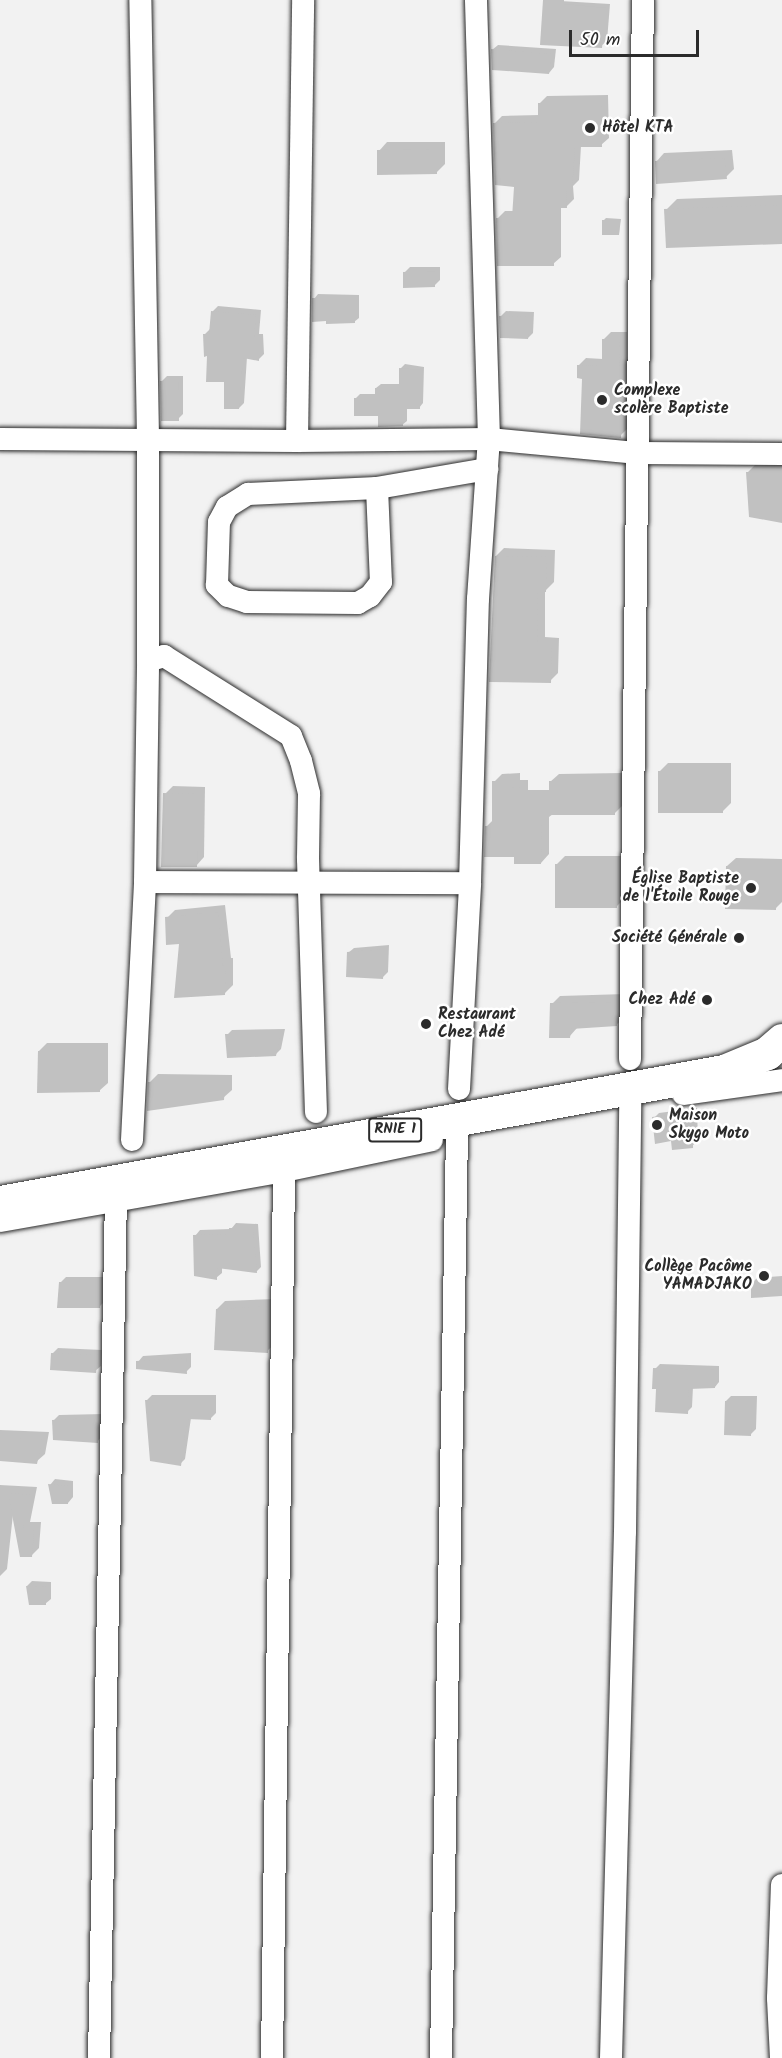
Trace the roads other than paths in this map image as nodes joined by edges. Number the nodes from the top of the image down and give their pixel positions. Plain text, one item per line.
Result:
1 (140, 0) edge
2 (303, 0) edge
3 (476, 0) edge
4 (643, 0) edge
5 (147, 438) junction
6 (0, 439) edge
7 (489, 439) junction
8 (297, 441) junction
9 (638, 453) junction
10 (782, 454) edge
11 (487, 469) junction
12 (377, 488) junction
13 (148, 661) junction
14 (308, 881) junction
15 (144, 882) junction
16 (470, 883) junction
17 (782, 1040) edge
18 (630, 1059) dead end
19 (782, 1080) edge
20 (459, 1089) dead end
21 (630, 1102) junction
22 (316, 1112) dead end
23 (457, 1135) junction
24 (132, 1140) dead end
25 (284, 1171) junction
26 (116, 1199) junction
27 (0, 1202) edge
28 (0, 1221) edge
29 (782, 1885) edge
30 (99, 2058) edge
31 (272, 2058) edge
32 (441, 2058) edge
33 (611, 2058) edge
34 (781, 2058) edge

1 - 5 street
2 - 8 street
3 - 7 street
4 - 9 street
5 - 6 street
5 - 8 street
5 - 13 street
7 - 8 street
7 - 9 street
7 - 11 street
9 - 10 street
9 - 18 street
11 - 12 street
11 - 16 street
12 - 12 street
13 - 14 street
13 - 15 street
14 - 15 street
14 - 16 street
14 - 22 street
15 - 24 street
16 - 20 street
17 - 27 highway, RNIE 1
19 - 21 street
21 - 23 street
21 - 33 street
23 - 25 street
23 - 32 street
25 - 26 street
25 - 31 street
26 - 28 street
26 - 30 street
29 - 34 street

